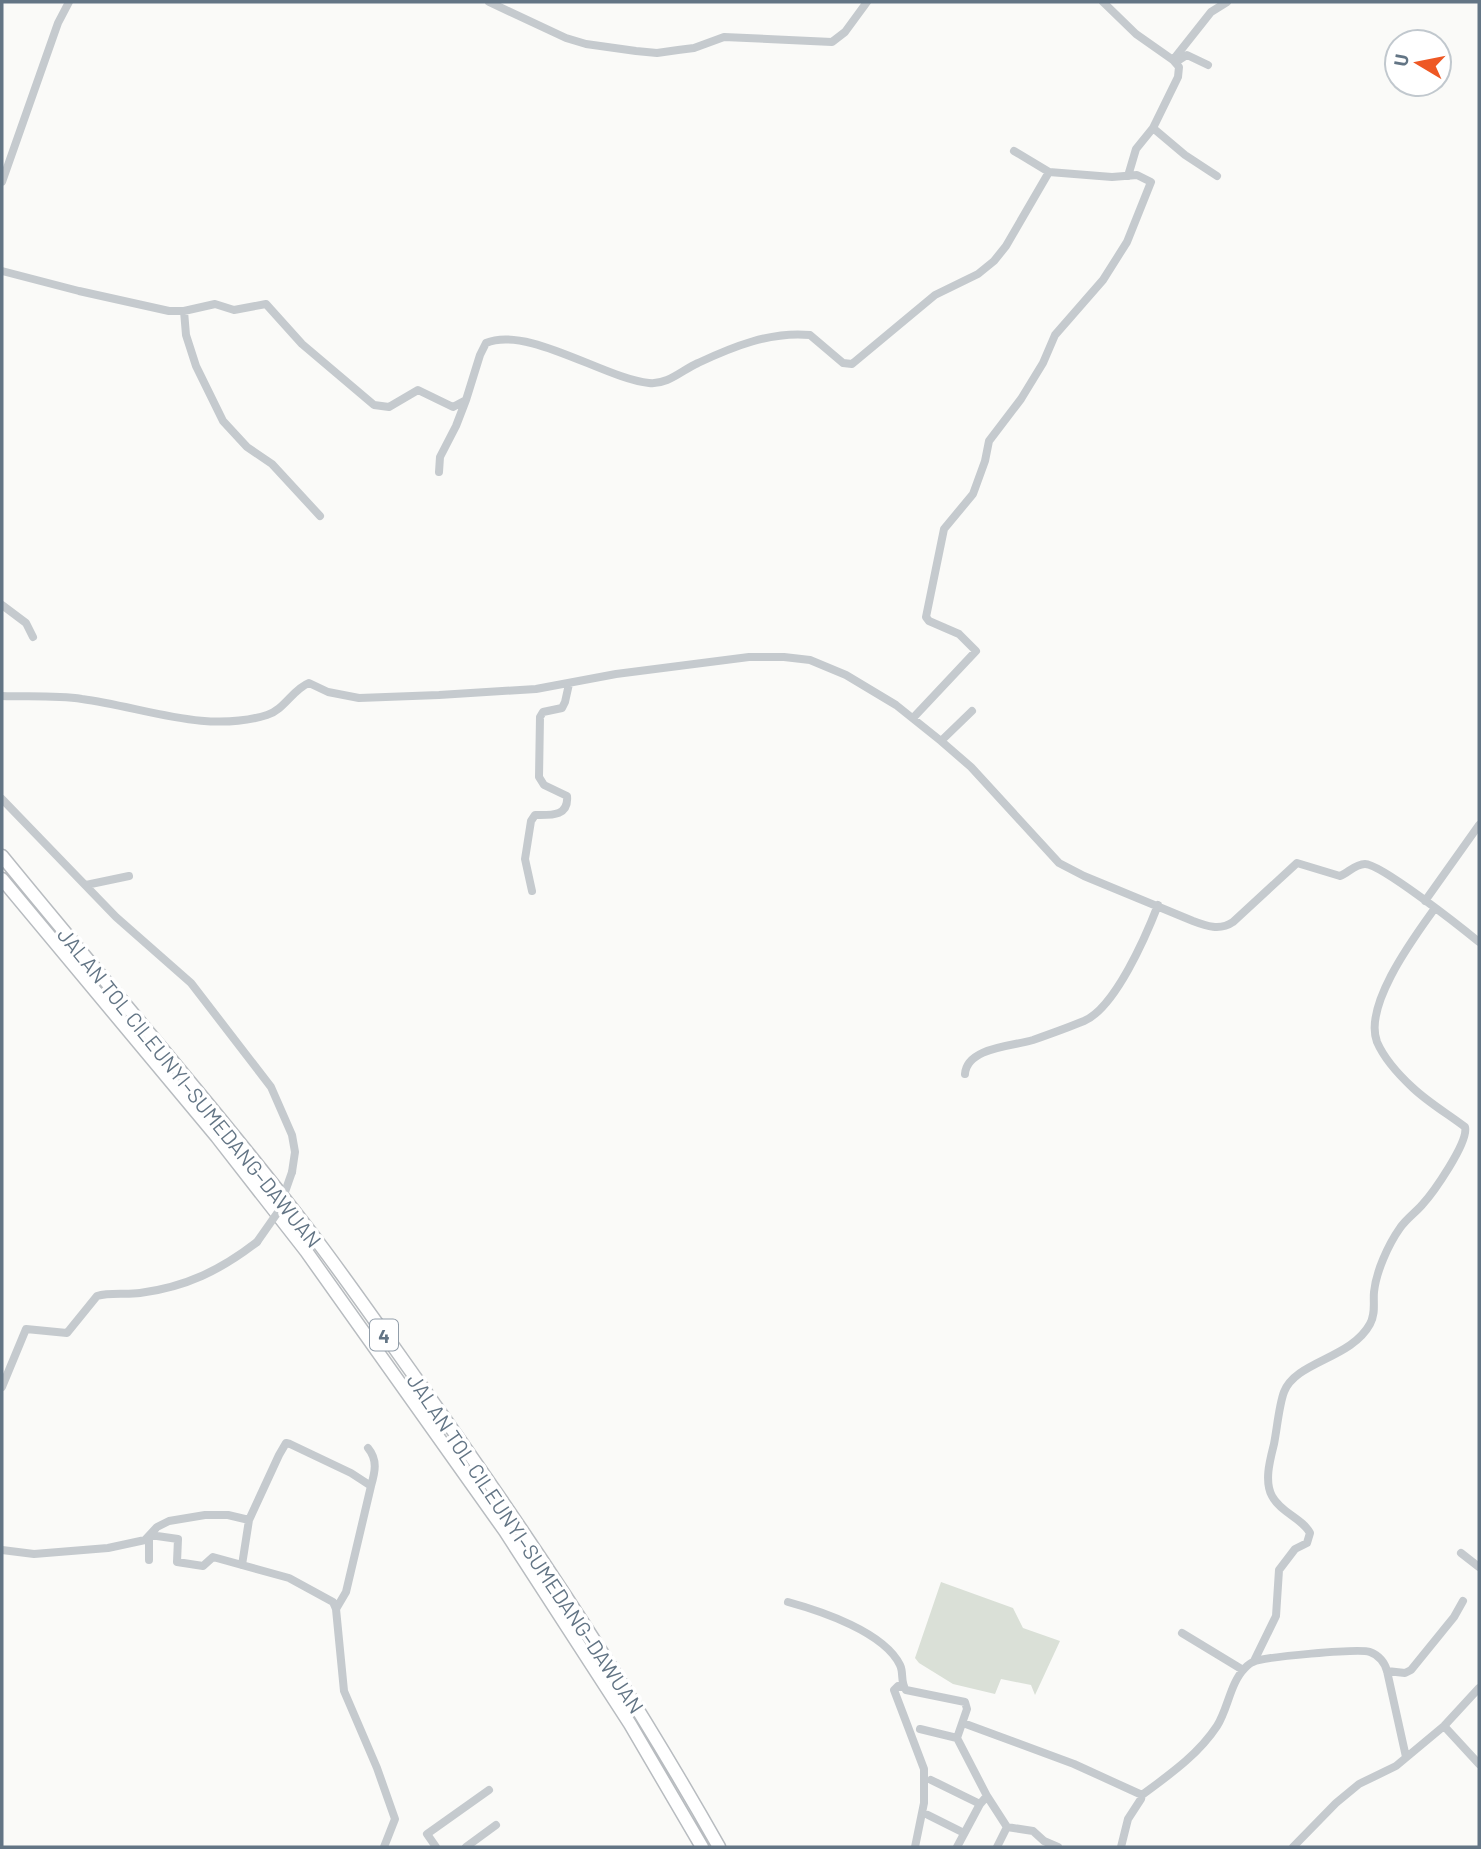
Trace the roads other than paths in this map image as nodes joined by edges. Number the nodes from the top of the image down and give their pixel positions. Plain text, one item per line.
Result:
1 (69, 2) edge
2 (489, 2) edge
3 (867, 2) edge
4 (1103, 2) edge
5 (1227, 2) edge
6 (1174, 61) junction
7 (1208, 65) dead end
8 (1153, 128) junction
9 (1014, 151) dead end
10 (1049, 172) junction
11 (1128, 176) junction
12 (1217, 176) dead end
13 (2, 182) edge
14 (2, 271) edge
15 (184, 311) junction
16 (466, 400) junction
17 (439, 472) dead end
18 (320, 516) dead end
19 (2, 605) edge
20 (33, 637) dead end
21 (569, 684) junction
22 (2, 695) edge
23 (972, 711) dead end
24 (913, 718) junction
25 (942, 741) junction
26 (2, 799) edge
27 (1479, 825) edge
28 (2, 856) edge
29 (129, 876) dead end
30 (2, 879) edge
31 (86, 885) junction
32 (532, 891) dead end
33 (1425, 901) junction
34 (1158, 905) junction
35 (1435, 908) junction
36 (1479, 942) edge
37 (965, 1074) dead end
38 (2, 1387) edge
39 (368, 1447) dead end
40 (371, 1486) junction
41 (249, 1520) junction
42 (150, 1536) junction
43 (2, 1550) edge
44 (1461, 1553) dead end
45 (149, 1560) dead end
46 (242, 1565) junction
47 (1479, 1567) edge
48 (1463, 1601) dead end
49 (788, 1602) dead end
50 (336, 1609) junction
51 (1182, 1633) dead end
52 (1254, 1661) junction
53 (1243, 1670) junction
54 (1387, 1671) junction
55 (902, 1687) junction
56 (1479, 1688) edge
57 (963, 1723) junction
58 (1444, 1726) junction
59 (920, 1729) dead end
60 (957, 1738) junction
61 (1406, 1756) junction
62 (1479, 1763) edge
63 (931, 1780) dead end
64 (489, 1790) dead end
65 (1142, 1795) junction
66 (988, 1796) junction
67 (980, 1804) junction
68 (928, 1815) dead end
69 (496, 1825) dead end
70 (1007, 1827) junction
71 (964, 1833) junction
72 (1043, 1844) edge
73 (384, 1847) edge
74 (436, 1847) edge
75 (466, 1847) edge
76 (702, 1847) edge
77 (719, 1847) edge
78 (915, 1847) edge
79 (957, 1847) edge
80 (997, 1847) edge
81 (1058, 1847) edge
82 (1122, 1847) edge
83 (1293, 1847) edge

1 - 13 street
2 - 3 street
4 - 6 street
5 - 6 street
6 - 7 street
6 - 8 street
8 - 11 street
8 - 12 street
9 - 10 street
10 - 11 street
10 - 16 street
11 - 24 street
14 - 15 street
15 - 16 street
15 - 18 street
16 - 17 street
19 - 20 street
21 - 22 street
21 - 24 street
21 - 32 street
23 - 25 street
24 - 25 street
25 - 34 street
26 - 31 street
27 - 33 street
28 - 77 highway, JALAN TOL CILEUNYI–SUMEDANG–DAWUAN / 4
29 - 31 street
30 - 76 highway, JALAN TOL CILEUNYI–SUMEDANG–DAWUAN / 4
31 - 38 street, bridge
33 - 34 street
33 - 35 street
34 - 37 street
35 - 36 street
35 - 52 street
39 - 40 street
40 - 41 street
40 - 50 street
41 - 42 street
41 - 46 street
42 - 43 street
42 - 45 street
42 - 46 street
44 - 47 street
46 - 50 street
48 - 54 street
49 - 55 street
50 - 73 street
51 - 53 street
52 - 53 street
52 - 54 street
53 - 65 street
54 - 61 street
55 - 57 street
55 - 78 street
56 - 58 street
57 - 60 street
57 - 65 street
58 - 61 street
58 - 62 street
59 - 60 street
60 - 66 street
61 - 83 street
63 - 67 street
64 - 74 street
65 - 82 street
66 - 67 street
66 - 70 street
67 - 71 street
68 - 71 street
69 - 75 street
70 - 72 street
70 - 80 street
71 - 79 street
72 - 81 street

